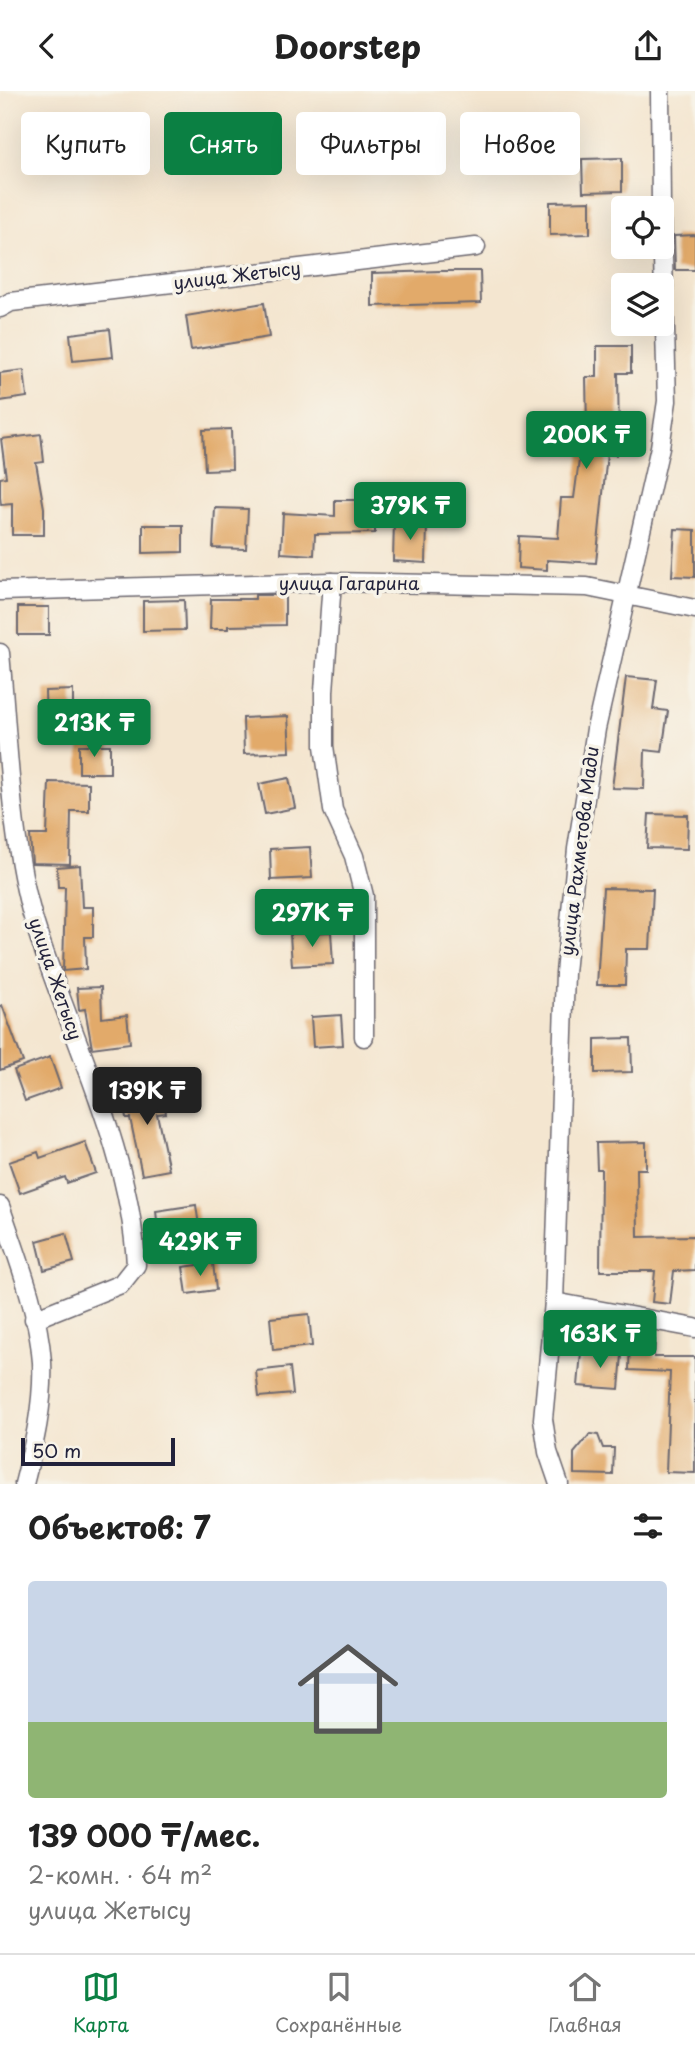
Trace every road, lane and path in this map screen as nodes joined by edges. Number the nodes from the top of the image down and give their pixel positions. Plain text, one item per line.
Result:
1 (660, 91) edge
2 (661, 196) edge
3 (475, 247) dead end
4 (663, 259) edge
5 (0, 308) edge
6 (332, 582) junction
7 (0, 591) edge
8 (626, 597) junction
9 (695, 609) edge
10 (0, 653) edge
11 (364, 1037) dead end
12 (0, 1206) edge
13 (554, 1302) junction
14 (34, 1319) junction
15 (695, 1328) edge
16 (24, 1484) edge
17 (559, 1484) edge

1 - 2 street
3 - 5 street, улица Жетысу
4 - 8 street, улица Рахметова Мади
6 - 7 street, улица Гагарина
6 - 8 street, улица Гагарина
6 - 11 street
8 - 9 street, улица Гагарина
8 - 13 street, улица Рахметова Мади
10 - 14 street, улица Жетысу
12 - 14 street
13 - 15 street
13 - 17 street, улица Рахметова Мади
14 - 16 street

